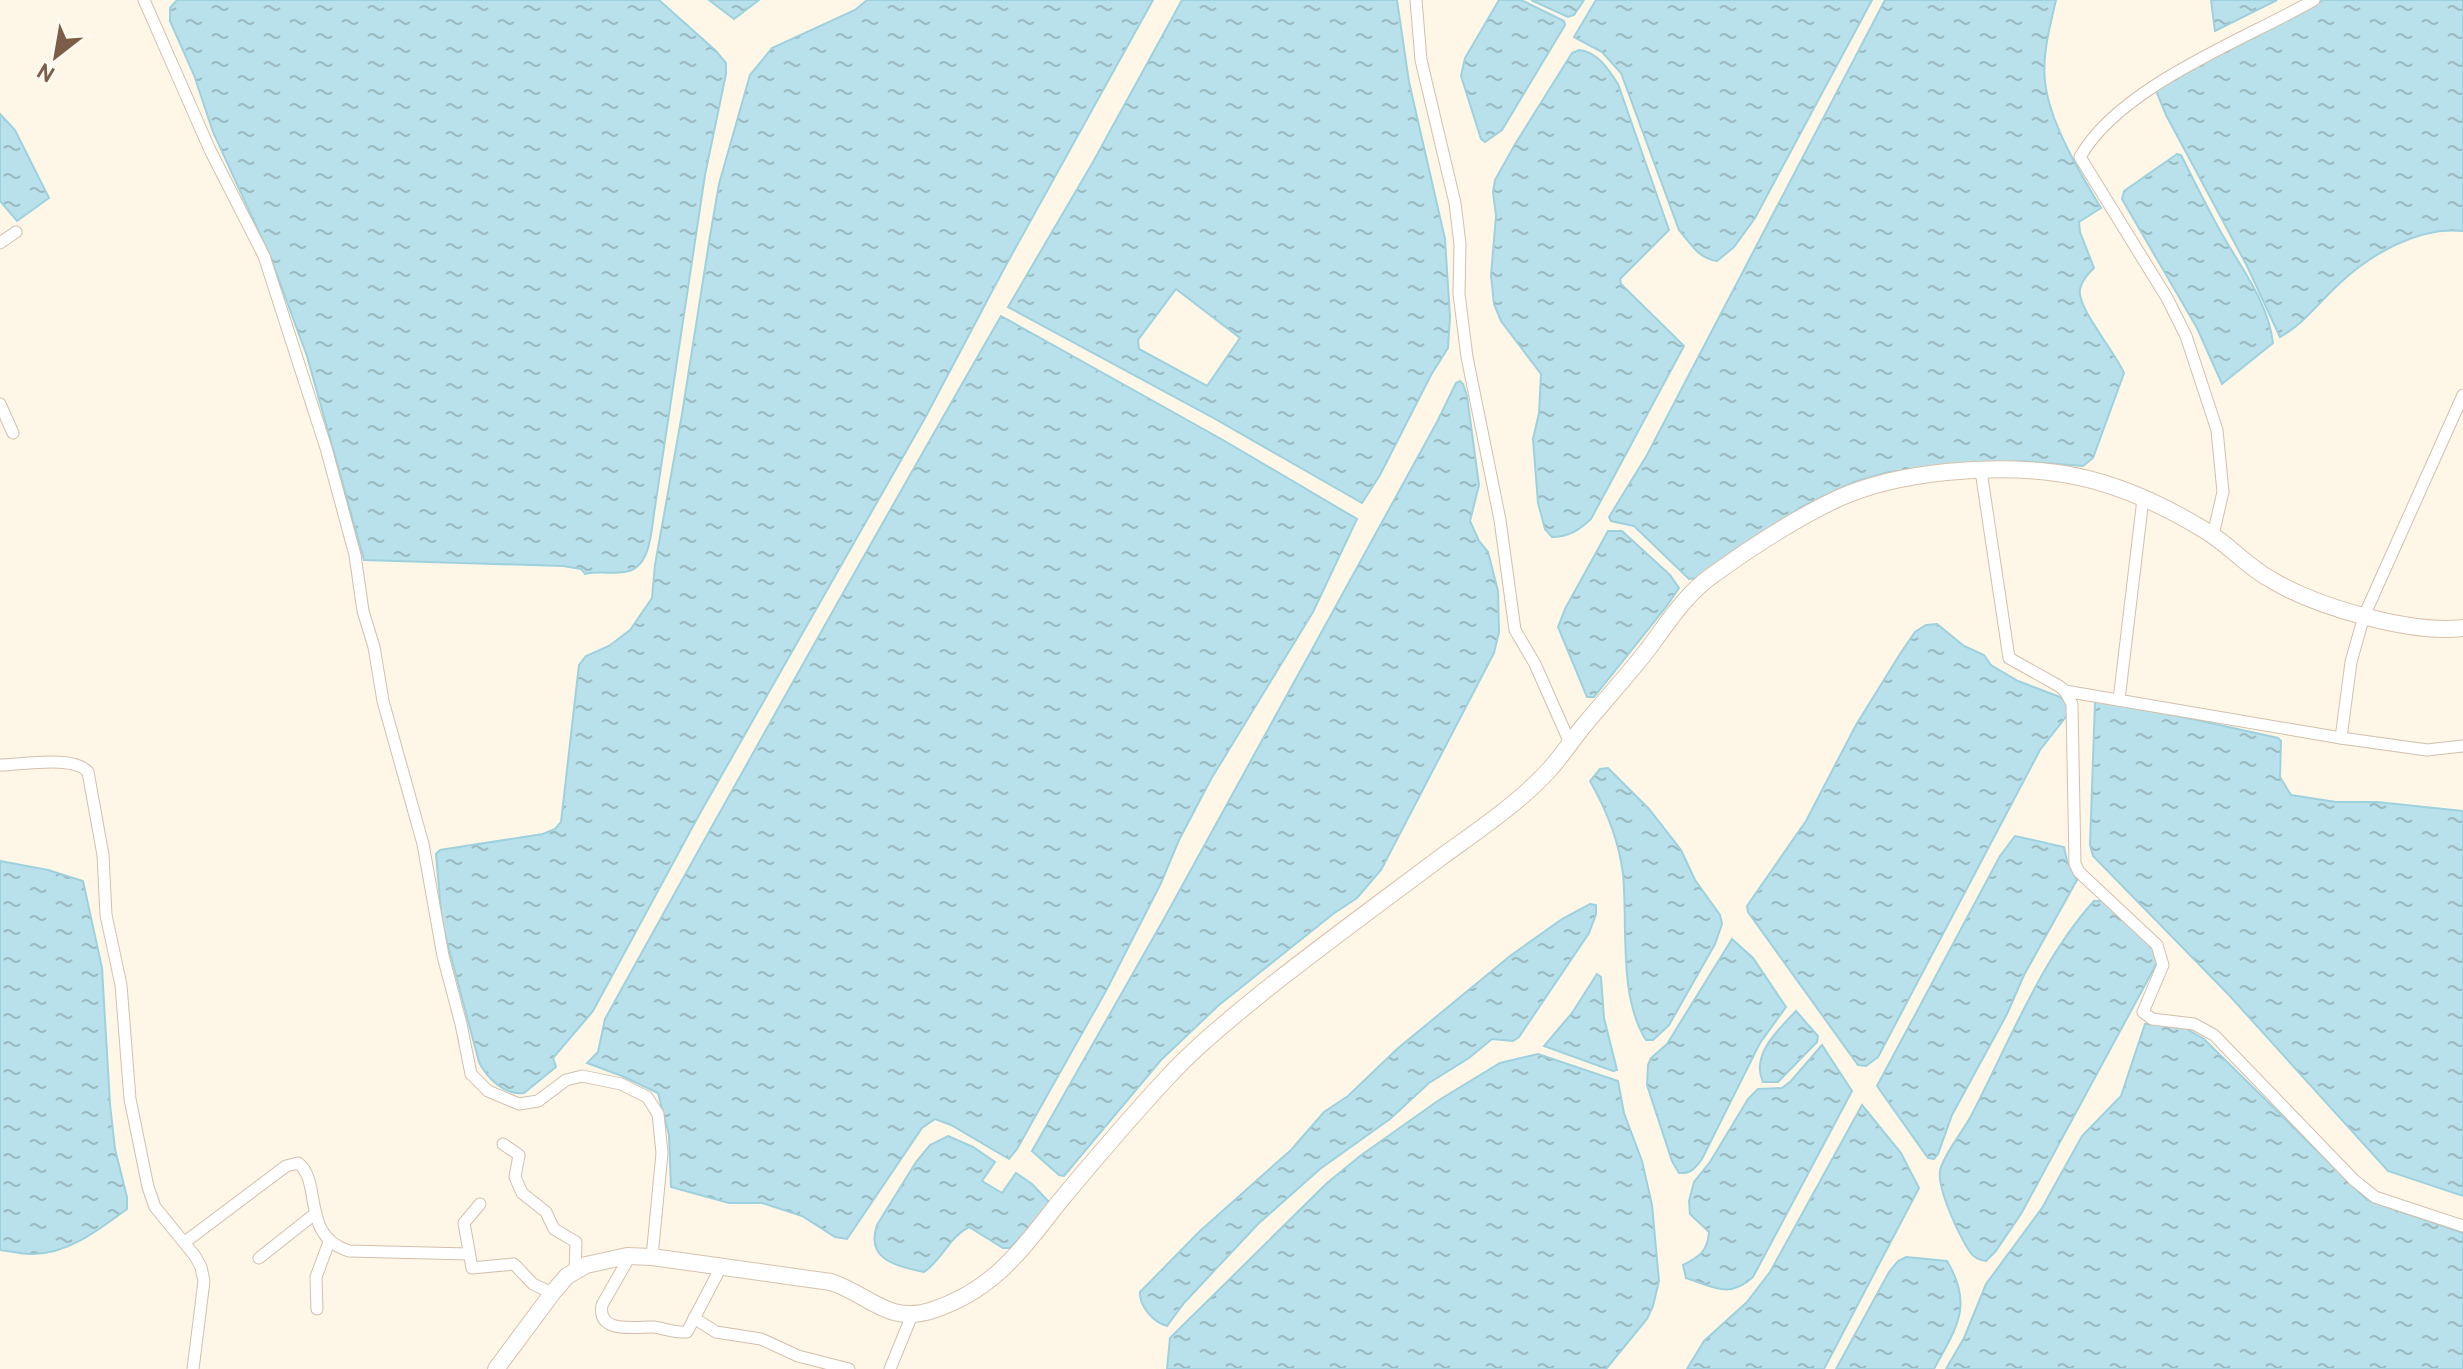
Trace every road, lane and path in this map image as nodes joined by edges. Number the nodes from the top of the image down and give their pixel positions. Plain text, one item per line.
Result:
1 (144, 0) edge
2 (1416, 0) edge
3 (2314, 0) edge
4 (16, 232) dead end
5 (0, 243) edge
6 (2463, 395) edge
7 (0, 404) edge
8 (13, 433) dead end
9 (1981, 471) junction
10 (2143, 499) junction
11 (2213, 535) junction
12 (2364, 616) junction
13 (2463, 628) edge
14 (2065, 691) junction
15 (2119, 700) junction
16 (2341, 738) junction
17 (1570, 743) junction
18 (2463, 746) edge
19 (0, 765) edge
20 (503, 1144) dead end
21 (480, 1204) dead end
22 (316, 1213) junction
23 (2463, 1226) edge
24 (185, 1242) junction
25 (329, 1242) junction
26 (468, 1254) junction
27 (630, 1256) junction
28 (652, 1257) junction
29 (259, 1258) dead end
30 (721, 1267) junction
31 (575, 1270) junction
32 (552, 1293) junction
33 (317, 1309) dead end
34 (912, 1315) junction
35 (694, 1318) junction
36 (193, 1369) edge
37 (496, 1369) edge
38 (849, 1369) edge
39 (890, 1369) edge

1 - 28 street
2 - 17 street
3 - 11 street
4 - 5 street
6 - 12 street
7 - 8 street
9 - 10 street
9 - 14 street
9 - 17 street
10 - 11 street
10 - 15 street
11 - 12 street
12 - 13 street
12 - 16 street
14 - 15 street
14 - 23 street
15 - 16 street
16 - 18 street
17 - 34 street
19 - 24 street
20 - 31 street
21 - 26 street
22 - 24 street
22 - 25 street
22 - 29 street
24 - 36 street
25 - 26 street
25 - 33 street
26 - 32 street
27 - 28 street
27 - 31 street
27 - 35 street
28 - 30 street
30 - 34 street
30 - 35 street
31 - 32 street
32 - 37 street
34 - 39 street
35 - 38 street

